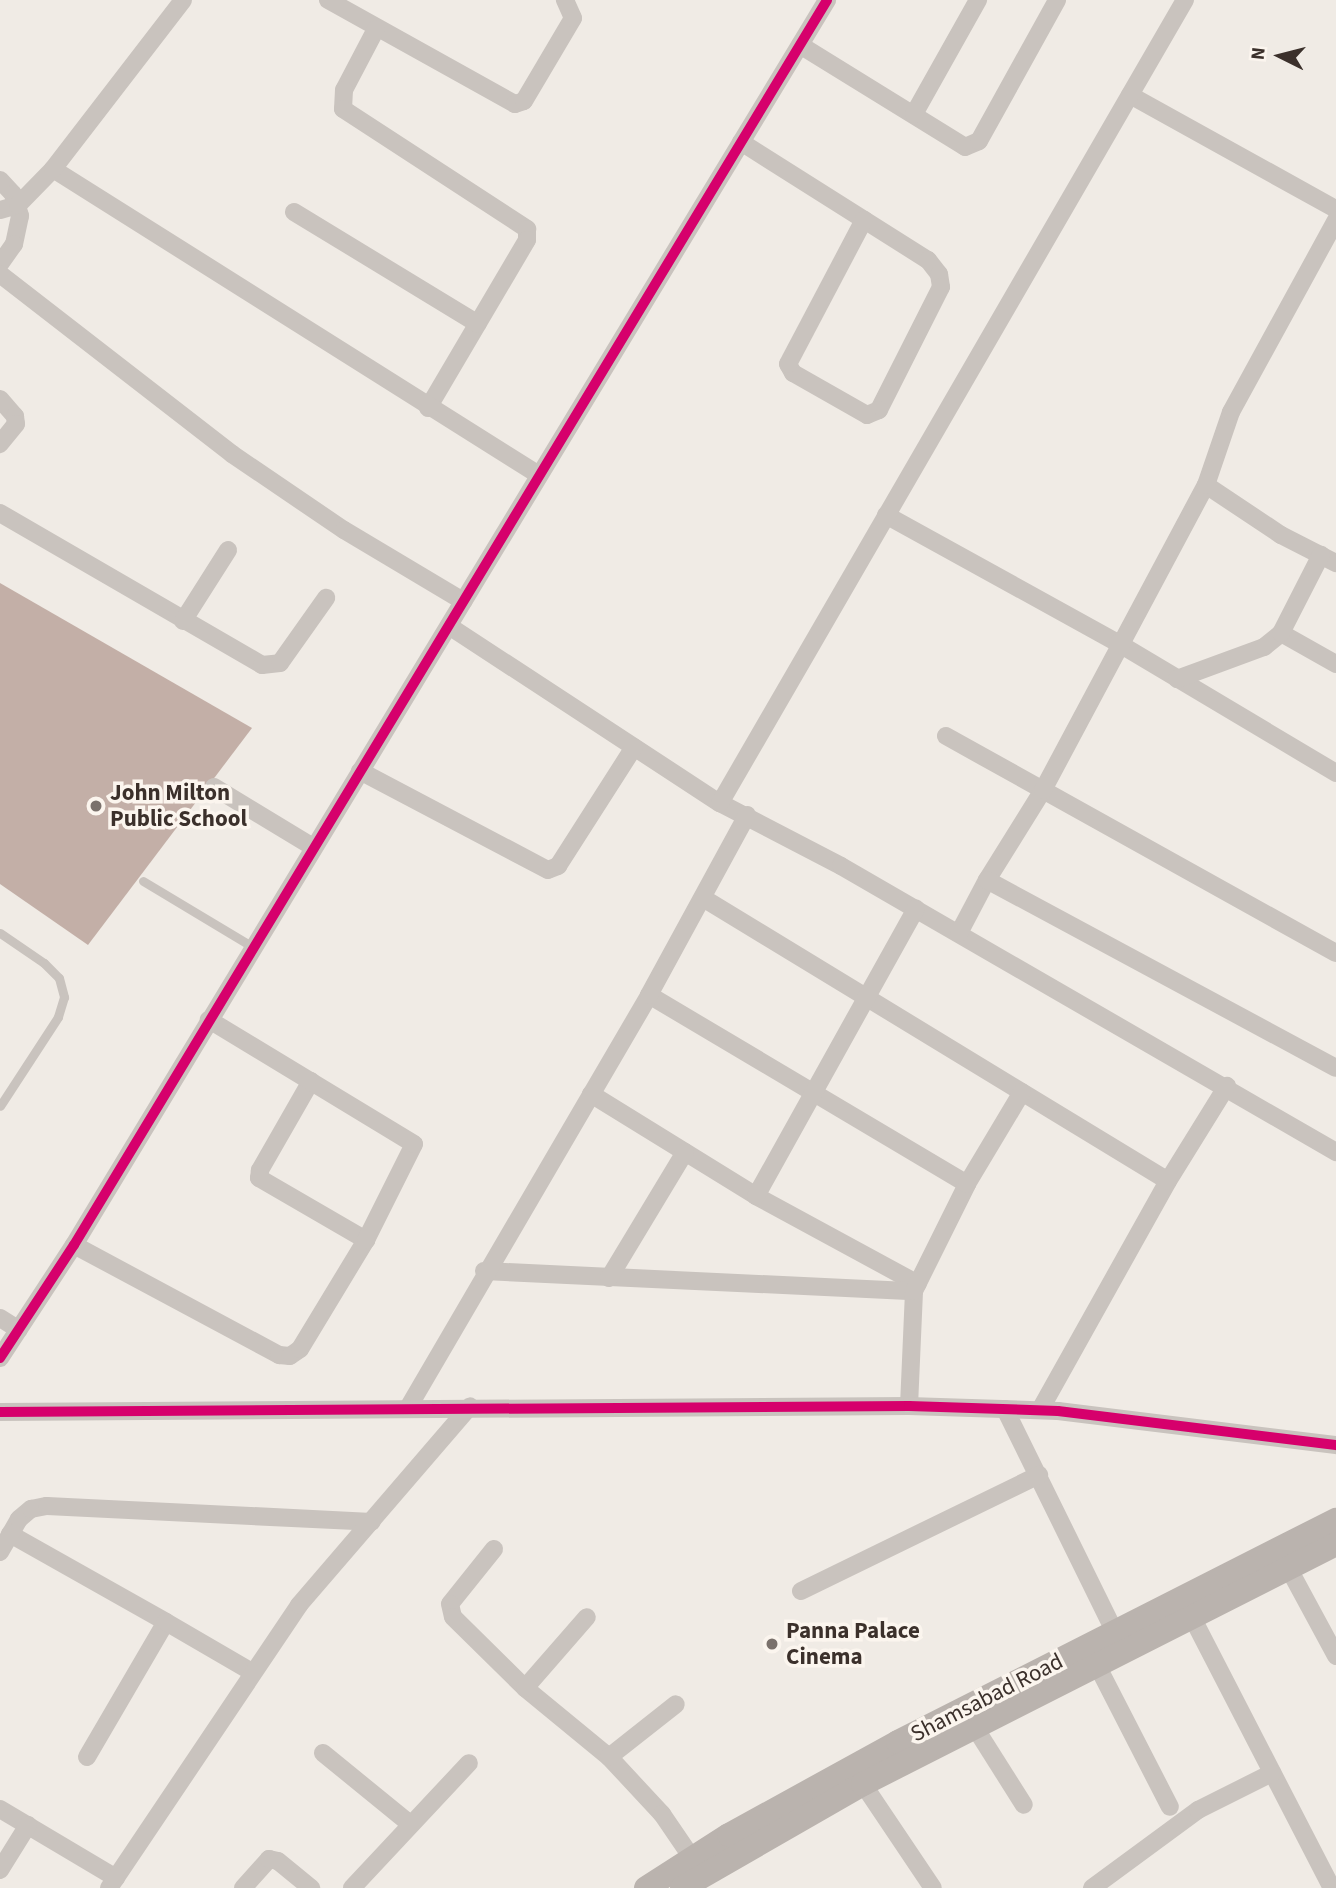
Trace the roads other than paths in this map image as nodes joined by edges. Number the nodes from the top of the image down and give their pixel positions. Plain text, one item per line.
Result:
1 (183, 0) edge
2 (328, 0) edge
3 (565, 0) edge
4 (827, 0) edge
5 (978, 0) edge
6 (1057, 0) edge
7 (1185, 0) edge
8 (376, 29) junction
9 (800, 45) junction
10 (1130, 95) junction
11 (914, 114) junction
12 (741, 142) junction
13 (53, 169) junction
14 (0, 180) edge
15 (19, 205) junction
16 (0, 209) edge
17 (1336, 209) edge
18 (294, 212) dead end
19 (864, 220) junction
20 (1336, 220) edge
21 (0, 264) edge
22 (0, 274) edge
23 (478, 324) junction
24 (0, 399) edge
25 (428, 408) junction
26 (0, 444) edge
27 (539, 475) junction
28 (1206, 485) junction
29 (0, 513) edge
30 (886, 515) junction
31 (228, 550) dead end
32 (1329, 559) edge
33 (326, 598) dead end
34 (463, 601) junction
35 (183, 621) junction
36 (449, 626) junction
37 (1281, 633) junction
38 (1118, 643) junction
39 (1336, 664) edge
40 (1177, 679) junction
41 (946, 736) dead end
42 (634, 747) junction
43 (360, 771) junction
44 (1336, 773) edge
45 (214, 787) dead end
46 (1043, 790) junction
47 (720, 803) junction
48 (747, 815) junction
49 (313, 847) junction
50 (987, 880) junction
51 (143, 881) dead end
52 (704, 898) junction
53 (916, 909) junction
54 (0, 933) edge
55 (959, 933) junction
56 (253, 947) junction
57 (1336, 953) edge
58 (649, 995) junction
59 (869, 1000) junction
60 (209, 1020) junction
61 (1336, 1068) edge
62 (311, 1081) junction
63 (1227, 1086) junction
64 (1022, 1092) junction
65 (590, 1094) junction
66 (813, 1094) junction
67 (0, 1106) edge
68 (685, 1152) junction
69 (1336, 1152) edge
70 (1168, 1181) junction
71 (967, 1184) junction
72 (756, 1196) junction
73 (366, 1240) junction
74 (74, 1245) junction
75 (484, 1271) junction
76 (608, 1278) junction
77 (916, 1287) junction
78 (0, 1318) edge
79 (19, 1329) junction
80 (0, 1358) edge
81 (470, 1406) junction
82 (909, 1406) junction
83 (408, 1408) junction
84 (1006, 1409) junction
85 (1040, 1410) junction
86 (0, 1412) edge
87 (1336, 1445) edge
88 (1039, 1475) junction
89 (1336, 1520) edge
90 (372, 1522) junction
91 (10, 1534) junction
92 (1336, 1544) edge
93 (494, 1549) dead end
94 (0, 1552) edge
95 (1289, 1569) junction
96 (801, 1591) dead end
97 (587, 1617) dead end
98 (1193, 1619) junction
99 (166, 1622) junction
100 (1121, 1643) junction
101 (1336, 1656) edge
102 (1098, 1667) junction
103 (252, 1672) junction
104 (525, 1688) junction
105 (676, 1704) dead end
106 (974, 1726) junction
107 (323, 1753) dead end
108 (87, 1757) dead end
109 (609, 1758) junction
110 (469, 1763) dead end
111 (1272, 1773) junction
112 (863, 1784) junction
113 (1024, 1805) dead end
114 (1170, 1807) dead end
115 (0, 1809) edge
116 (410, 1824) junction
117 (28, 1825) junction
118 (692, 1858) junction
119 (0, 1870) edge
120 (112, 1883) edge
121 (243, 1888) edge
122 (311, 1888) edge
123 (352, 1888) edge
124 (646, 1888) edge
125 (682, 1888) edge
126 (933, 1888) edge
127 (1092, 1888) edge
128 (1332, 1888) edge

1 - 13 street
2 - 8 street
3 - 8 street
4 - 9 street
5 - 11 street
6 - 11 street
7 - 10 street
8 - 23 street
9 - 11 street
9 - 12 street
10 - 17 street
10 - 30 street
12 - 19 street
12 - 27 street
13 - 15 street
13 - 25 street
14 - 15 street
15 - 16 street
15 - 21 street
18 - 23 street
19 - 19 street
20 - 28 street
22 - 34 street
23 - 25 street
24 - 26 street
25 - 27 street
27 - 34 street
28 - 32 street
28 - 38 street
29 - 35 street
30 - 38 street
30 - 47 street
31 - 35 street
32 - 37 street
33 - 35 street
34 - 36 street
36 - 42 street
36 - 43 street
37 - 39 street
37 - 40 street
38 - 40 street
38 - 46 street
40 - 44 street
41 - 46 street
42 - 43 street
42 - 47 street
43 - 49 street
45 - 49 street
46 - 50 street
46 - 57 street
47 - 48 street
48 - 52 street
48 - 53 street
49 - 56 street
50 - 55 street
50 - 61 street
51 - 56 lane
52 - 58 street
52 - 59 street
53 - 55 street
53 - 59 street
54 - 67 lane
55 - 63 street
56 - 60 street
58 - 65 street
58 - 66 street
59 - 64 street
59 - 66 street
60 - 62 street
60 - 74 street
62 - 73 street
62 - 73 street
63 - 69 street
63 - 70 street
64 - 70 street
64 - 71 street
65 - 68 street
65 - 75 street
66 - 71 street
66 - 72 street
68 - 72 street
68 - 76 street
70 - 85 street
71 - 77 street
72 - 77 street
73 - 74 street
74 - 79 street
75 - 76 street
75 - 83 street
76 - 77 street
77 - 82 street
78 - 79 street
79 - 80 street
81 - 82 street
81 - 83 street
81 - 90 street
82 - 84 street
83 - 86 street
84 - 85 street
84 - 88 street
85 - 87 street
88 - 96 street
88 - 100 street
89 - 100 main road, Shamsabad Road
90 - 91 street
90 - 103 street
91 - 94 street
91 - 99 street
92 - 95 main road, Shamsabad Road
93 - 104 street
95 - 98 main road, Shamsabad Road
95 - 101 street
97 - 104 street
98 - 100 main road, Shamsabad Road
98 - 111 street
99 - 103 street
99 - 108 street
100 - 102 main road, Shamsabad Road
100 - 118 main road, Shamsabad Road
102 - 106 main road, Shamsabad Road
102 - 114 street
103 - 120 street
104 - 109 street
105 - 109 street
106 - 112 main road, Shamsabad Road
106 - 113 street
107 - 116 street
109 - 118 street
110 - 116 street
111 - 127 street
111 - 128 street
112 - 125 main road, Shamsabad Road
112 - 126 street
115 - 117 street
116 - 123 street
117 - 119 street
117 - 120 street
118 - 124 main road, Shamsabad Road
121 - 122 street

